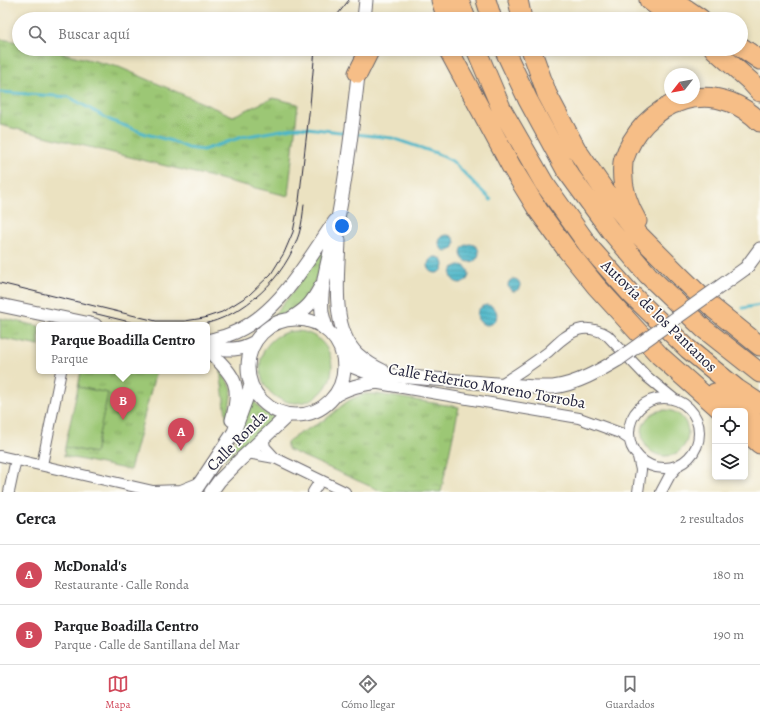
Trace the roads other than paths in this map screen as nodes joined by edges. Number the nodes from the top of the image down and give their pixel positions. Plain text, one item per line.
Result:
1 (366, 0) edge
2 (441, 0) edge
3 (460, 0) edge
4 (486, 0) edge
5 (518, 0) edge
6 (649, 0) edge
7 (673, 0) edge
8 (365, 12) edge
9 (445, 12) edge
10 (464, 12) edge
11 (490, 12) edge
12 (521, 12) edge
13 (665, 12) edge
14 (691, 12) edge
15 (748, 52) edge
16 (360, 56) edge
17 (366, 56) edge
18 (452, 56) edge
19 (461, 56) edge
20 (479, 56) edge
21 (507, 56) edge
22 (533, 56) edge
23 (722, 56) edge
24 (760, 60) edge
25 (358, 73) junction
26 (760, 92) edge
27 (700, 98) edge
28 (673, 104) edge
29 (479, 107) junction
30 (760, 122) edge
31 (339, 214) junction
32 (760, 249) edge
33 (656, 251) junction
34 (760, 263) edge
35 (746, 268) junction
36 (325, 277) junction
37 (0, 305) edge
38 (290, 319) junction
39 (70, 322) edge
40 (327, 330) junction
41 (639, 331) junction
42 (210, 340) edge
43 (253, 343) junction
44 (760, 346) edge
45 (210, 351) edge
46 (210, 352) edge
47 (210, 352) edge
48 (343, 357) junction
49 (760, 373) edge
50 (60, 374) edge
51 (389, 374) junction
52 (416, 378) junction
53 (249, 379) junction
54 (371, 383) junction
55 (499, 385) junction
56 (337, 394) junction
57 (674, 399) junction
58 (760, 404) edge
59 (719, 408) edge
60 (735, 408) edge
61 (288, 415) junction
62 (748, 418) edge
63 (760, 425) edge
64 (748, 434) edge
65 (263, 437) junction
66 (629, 439) junction
67 (760, 444) edge
68 (223, 448) junction
69 (247, 453) junction
70 (0, 456) edge
71 (638, 457) junction
72 (275, 458) junction
73 (16, 459) junction
74 (42, 465) junction
75 (678, 466) junction
76 (320, 481) junction
77 (198, 487) edge
78 (122, 488) edge
79 (154, 491) edge
80 (9, 492) edge
81 (211, 492) edge
82 (313, 492) edge
83 (344, 492) edge
84 (638, 492) edge
85 (661, 492) edge

1 - 8 street
2 - 9 highway
3 - 10 highway
4 - 11 highway
5 - 12 highway
6 - 13 highway
7 - 14 highway
15 - 24 highway
16 - 25 street
17 - 25 highway
18 - 29 highway
19 - 29 highway
20 - 58 highway, Autovía de los Pantanos
21 - 49 highway, Autovía de los Pantanos
22 - 33 highway
23 - 26 highway
25 - 31 street
27 - 30 highway
28 - 33 highway
29 - 41 highway
31 - 36 street
31 - 42 street
31 - 51 street
32 - 35 street
33 - 44 highway
34 - 35 street
35 - 55 street, bridge
36 - 38 street
36 - 40 street
37 - 39 street
38 - 40 street
38 - 43 street
40 - 48 street
41 - 59 highway
41 - 60 highway
43 - 45 street
43 - 53 street
46 - 53 street
47 - 68 street
48 - 51 street
48 - 56 street
50 - 74 street
51 - 52 street
52 - 54 street
52 - 55 street
53 - 61 street
53 - 68 street, Calle Ronda
54 - 56 street, Calle Federico Moreno Torroba
54 - 66 street, Calle Federico Moreno Torroba
55 - 57 street
56 - 61 street
57 - 66 street
57 - 75 street
61 - 65 street, Calle Ronda
62 - 63 highway
64 - 67 highway
65 - 69 street, Calle Ronda
65 - 72 street
66 - 71 street
68 - 77 street, Calle Ronda
69 - 72 street
69 - 81 street, Calle Ronda
70 - 73 street
71 - 75 street
71 - 84 street
72 - 76 street
73 - 74 street
73 - 80 street
74 - 78 street
75 - 85 street
76 - 82 street
76 - 83 street
77 - 79 street
78 - 79 street

